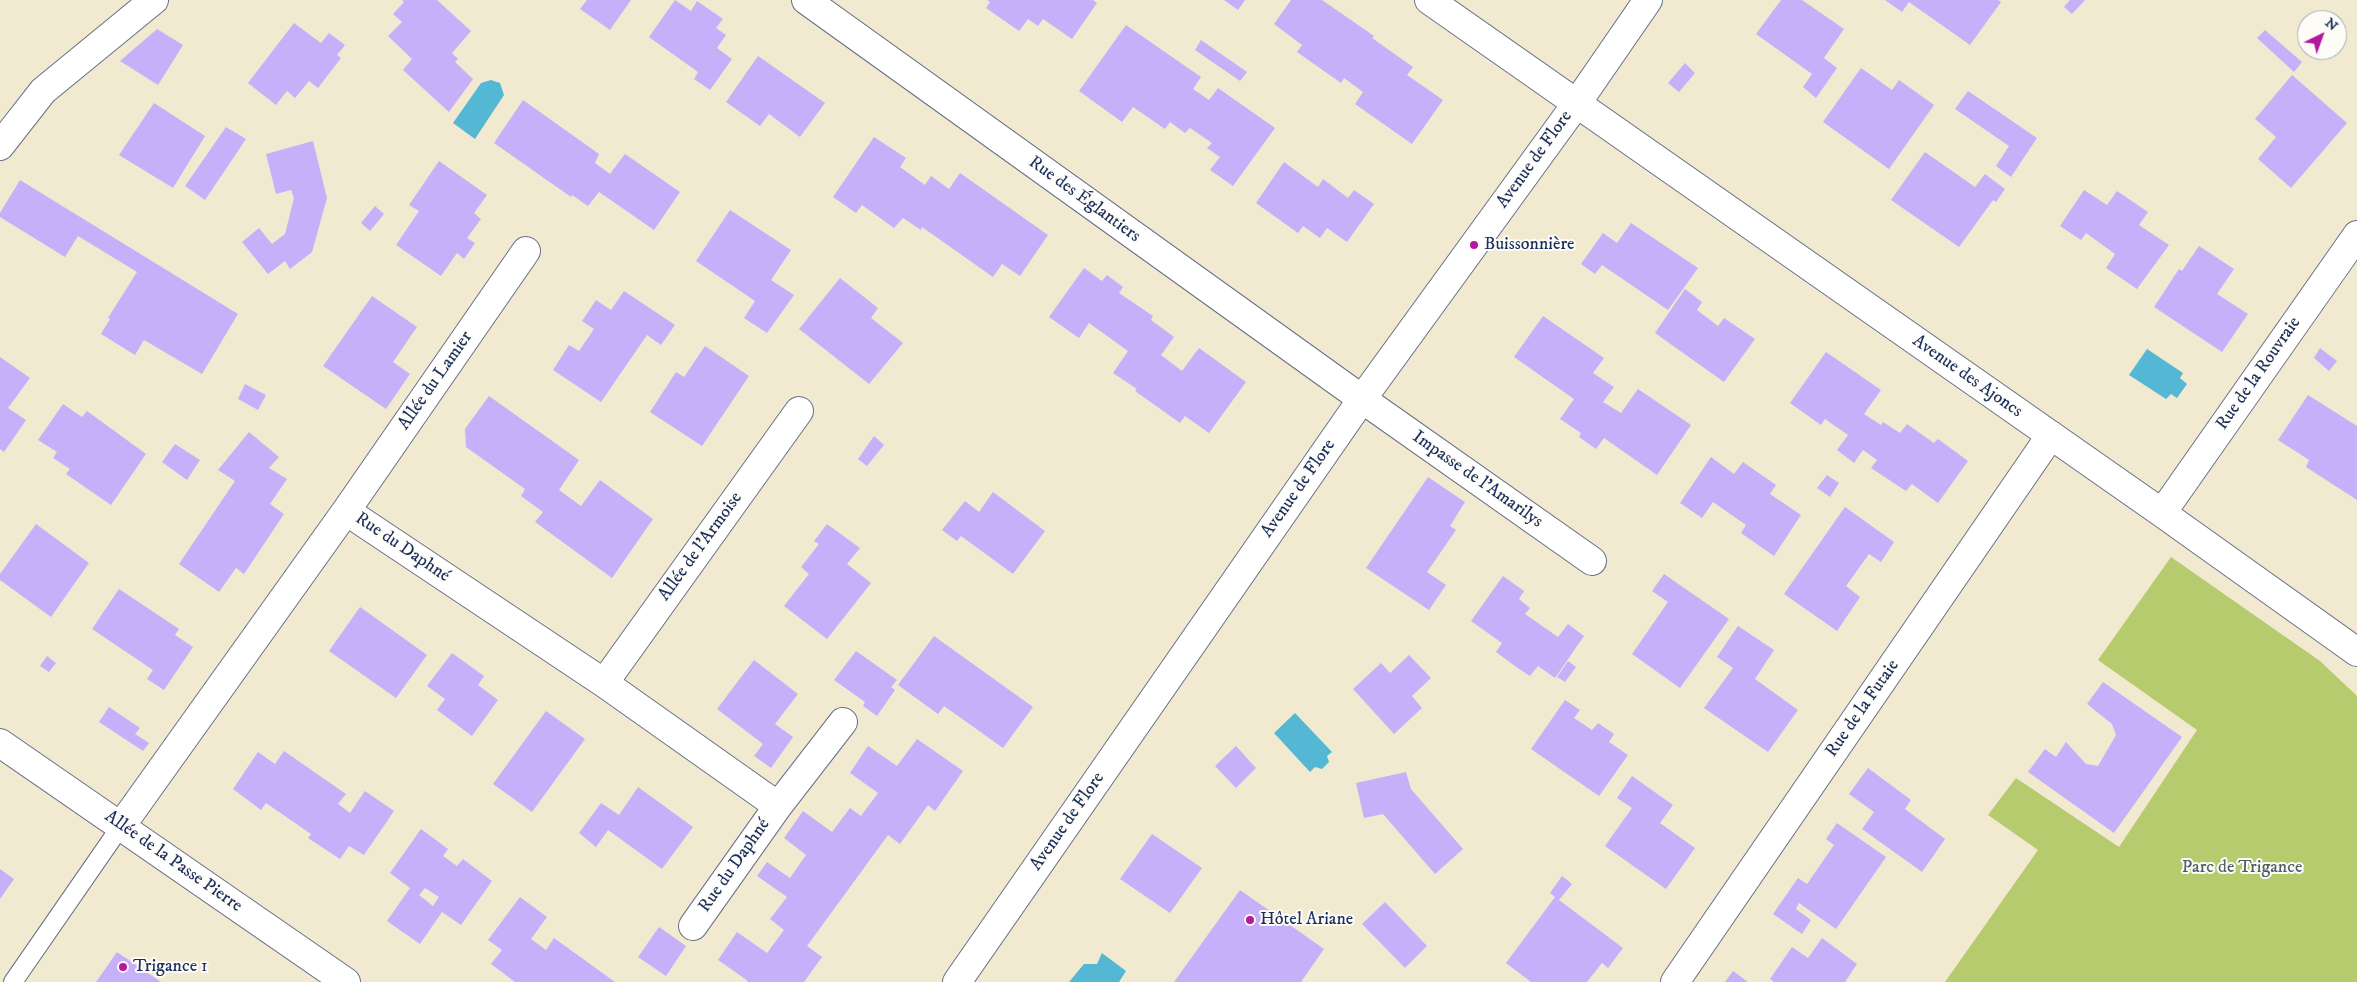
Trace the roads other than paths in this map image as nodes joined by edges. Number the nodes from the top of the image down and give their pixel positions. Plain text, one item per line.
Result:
1 (154, 0) edge
2 (806, 0) edge
3 (1430, 0) edge
4 (1648, 0) edge
5 (1577, 103) junction
6 (0, 146) edge
7 (2357, 235) edge
8 (526, 251) dead end
9 (1362, 400) junction
10 (799, 411) dead end
11 (2051, 436) junction
12 (346, 510) junction
13 (2162, 513) junction
14 (1592, 561) dead end
15 (2357, 652) edge
16 (604, 683) junction
17 (843, 722) dead end
18 (0, 743) edge
19 (778, 806) junction
20 (121, 826) junction
21 (693, 926) dead end
22 (13, 982) edge
23 (346, 982) edge
24 (956, 982) edge
25 (1675, 982) edge

1 - 6 street
2 - 9 street, Rue des Églantiers
3 - 5 street, Avenue des Ajoncs
4 - 5 street, Avenue de Flore
5 - 9 street, Avenue de Flore
5 - 11 street, Avenue des Ajoncs
7 - 13 street, Rue de la Rouvraie
8 - 12 street, Allée du Lamier
9 - 14 street, Impasse de l'Amarilys
9 - 24 street, Avenue de Flore
10 - 16 street, Allée de l'Armoise
11 - 13 street, Avenue des Ajoncs
11 - 25 street, Rue de la Futaie
12 - 16 street, Rue du Daphné
12 - 20 street, Rue du Daphné
13 - 15 street, Avenue des Ajoncs
16 - 19 street, Rue du Daphné
17 - 19 street, Rue du Daphné
18 - 20 street, Allée de la Passe Pierre
19 - 21 street, Rue du Daphné
20 - 22 lane
20 - 23 street, Allée de la Passe Pierre

